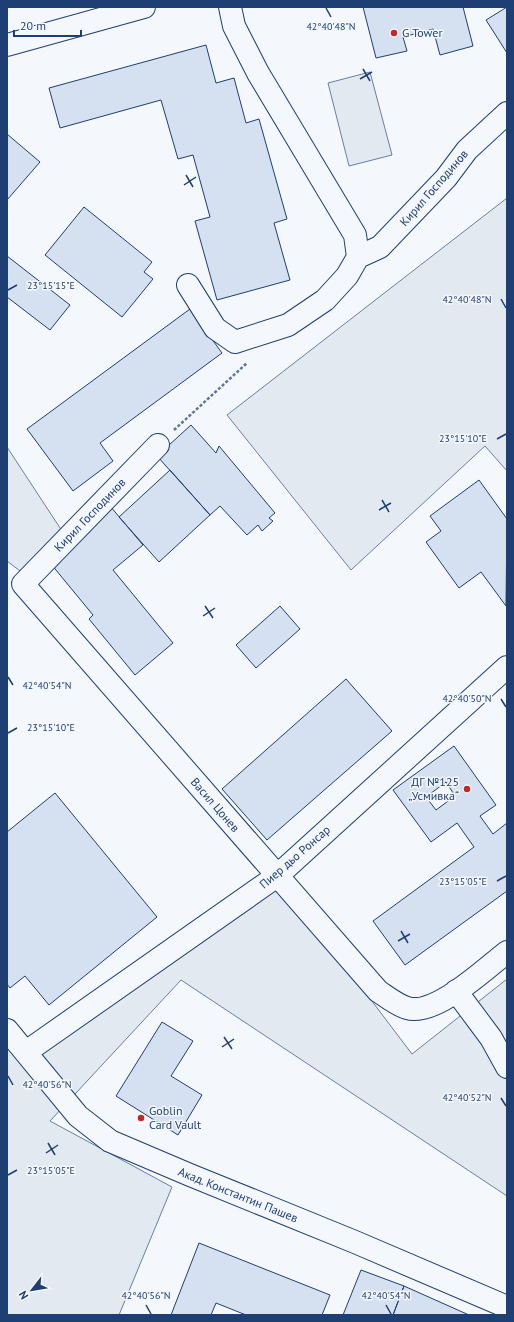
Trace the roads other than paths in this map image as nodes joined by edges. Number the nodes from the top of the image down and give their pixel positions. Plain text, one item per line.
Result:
1 (144, 7) edge
2 (230, 7) edge
3 (7, 45) edge
4 (507, 114) edge
5 (358, 257) junction
6 (188, 285) dead end
7 (158, 445) road end
8 (23, 584) joint
9 (507, 667) edge
10 (277, 876) junction
11 (507, 952) edge
12 (456, 991) junction
13 (7, 1030) edge
14 (26, 1052) junction
15 (507, 1067) edge
16 (507, 1307) edge

1 - 3 street
2 - 5 street
4 - 5 street, Кирил Господинов
5 - 6 street
7 - 8 street, Кирил Господинов
8 - 10 street, Васил Цонев
9 - 10 street, Пиер дьо Ронсар
10 - 12 street, Васил Цонев
10 - 14 street, Пиер дьо Ронсар
11 - 12 street
12 - 15 street
13 - 14 street, Акад. Константин Пашев
14 - 16 street, Акад. Константин Пашев

